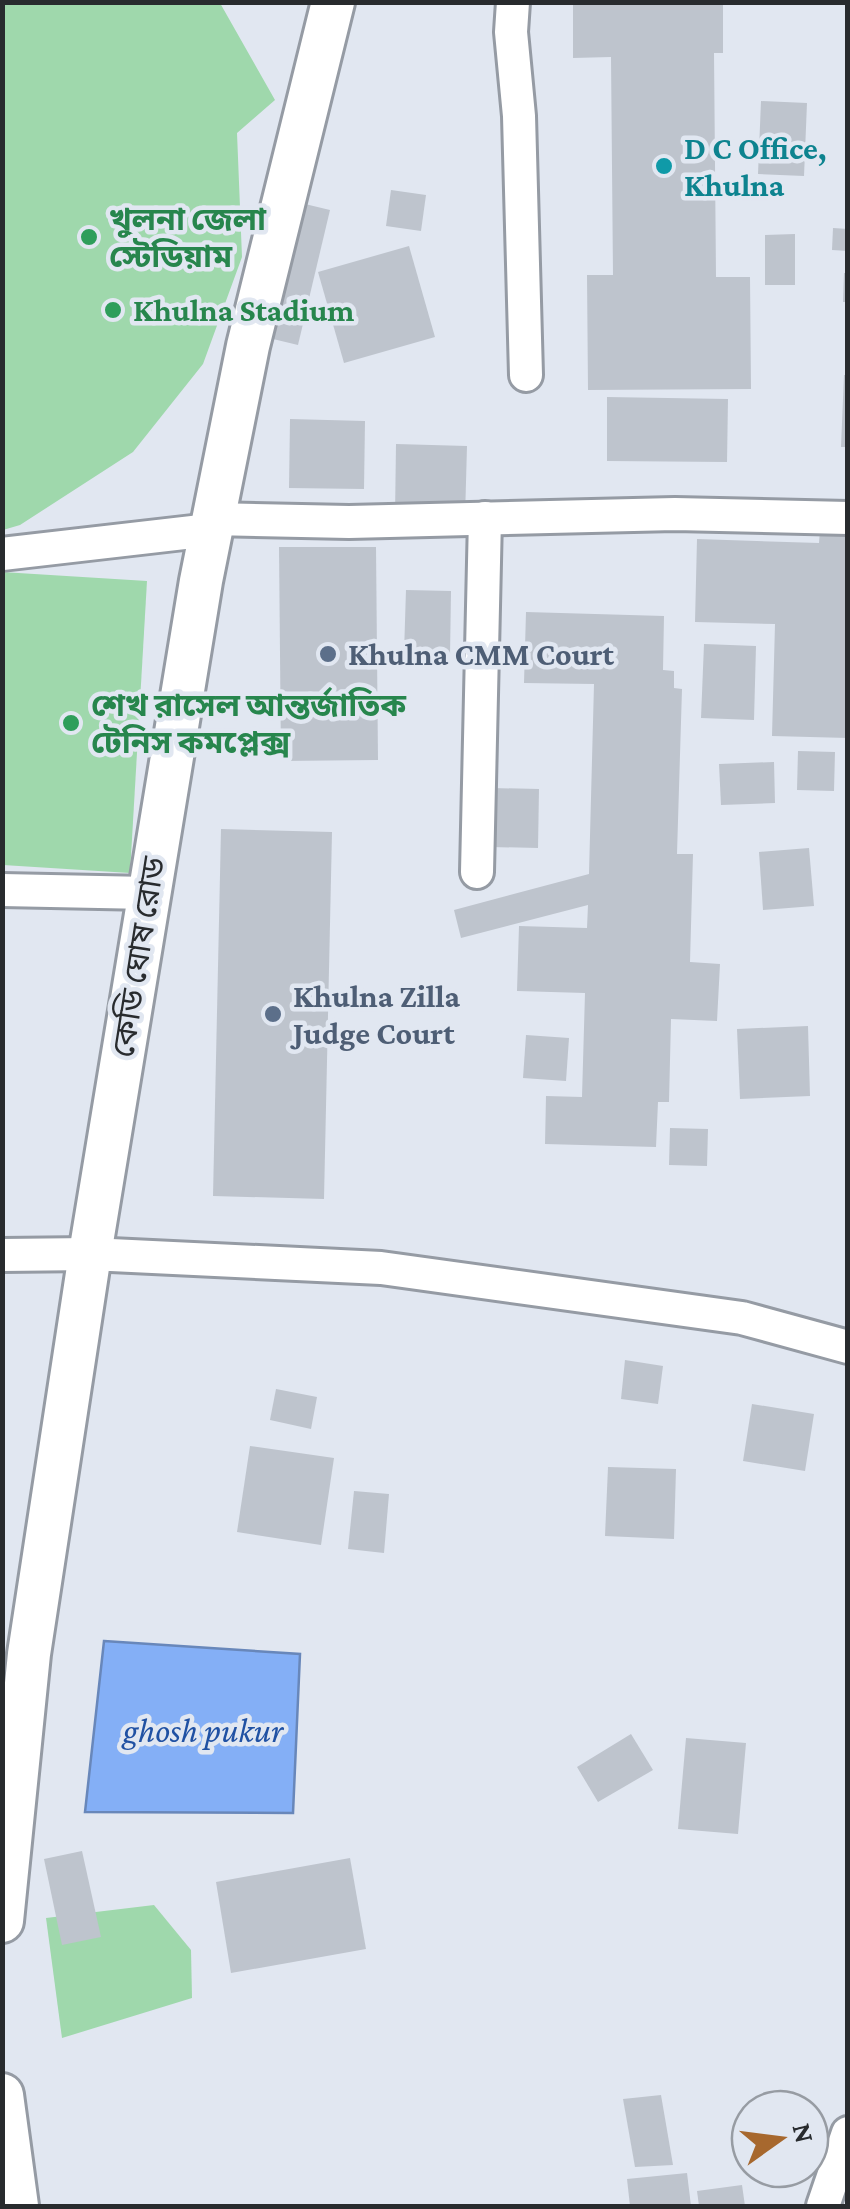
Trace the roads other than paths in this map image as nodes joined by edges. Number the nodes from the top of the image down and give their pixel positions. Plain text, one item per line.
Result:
1 (333, 2) edge
2 (513, 2) edge
3 (526, 375) dead end
4 (485, 518) junction
5 (848, 518) edge
6 (211, 525) junction
7 (2, 554) edge
8 (477, 872) dead end
9 (2, 890) edge
10 (148, 893) junction
11 (90, 1254) junction
12 (2, 1255) edge
13 (848, 1347) edge
14 (2, 1922) edge
15 (2, 2095) edge
16 (848, 2132) edge
17 (17, 2206) edge
18 (823, 2206) edge

1 - 6 main road, কেডি ঘোষ রোড
2 - 3 street
4 - 5 street
4 - 6 street
4 - 8 street
6 - 7 street
6 - 10 main road, কেডি ঘোষ রোড
9 - 10 street
10 - 11 main road, কেডি ঘোষ রোড
11 - 12 street
11 - 13 street
11 - 14 main road, কেডি ঘোষ রোড
15 - 17 main road
16 - 18 street

